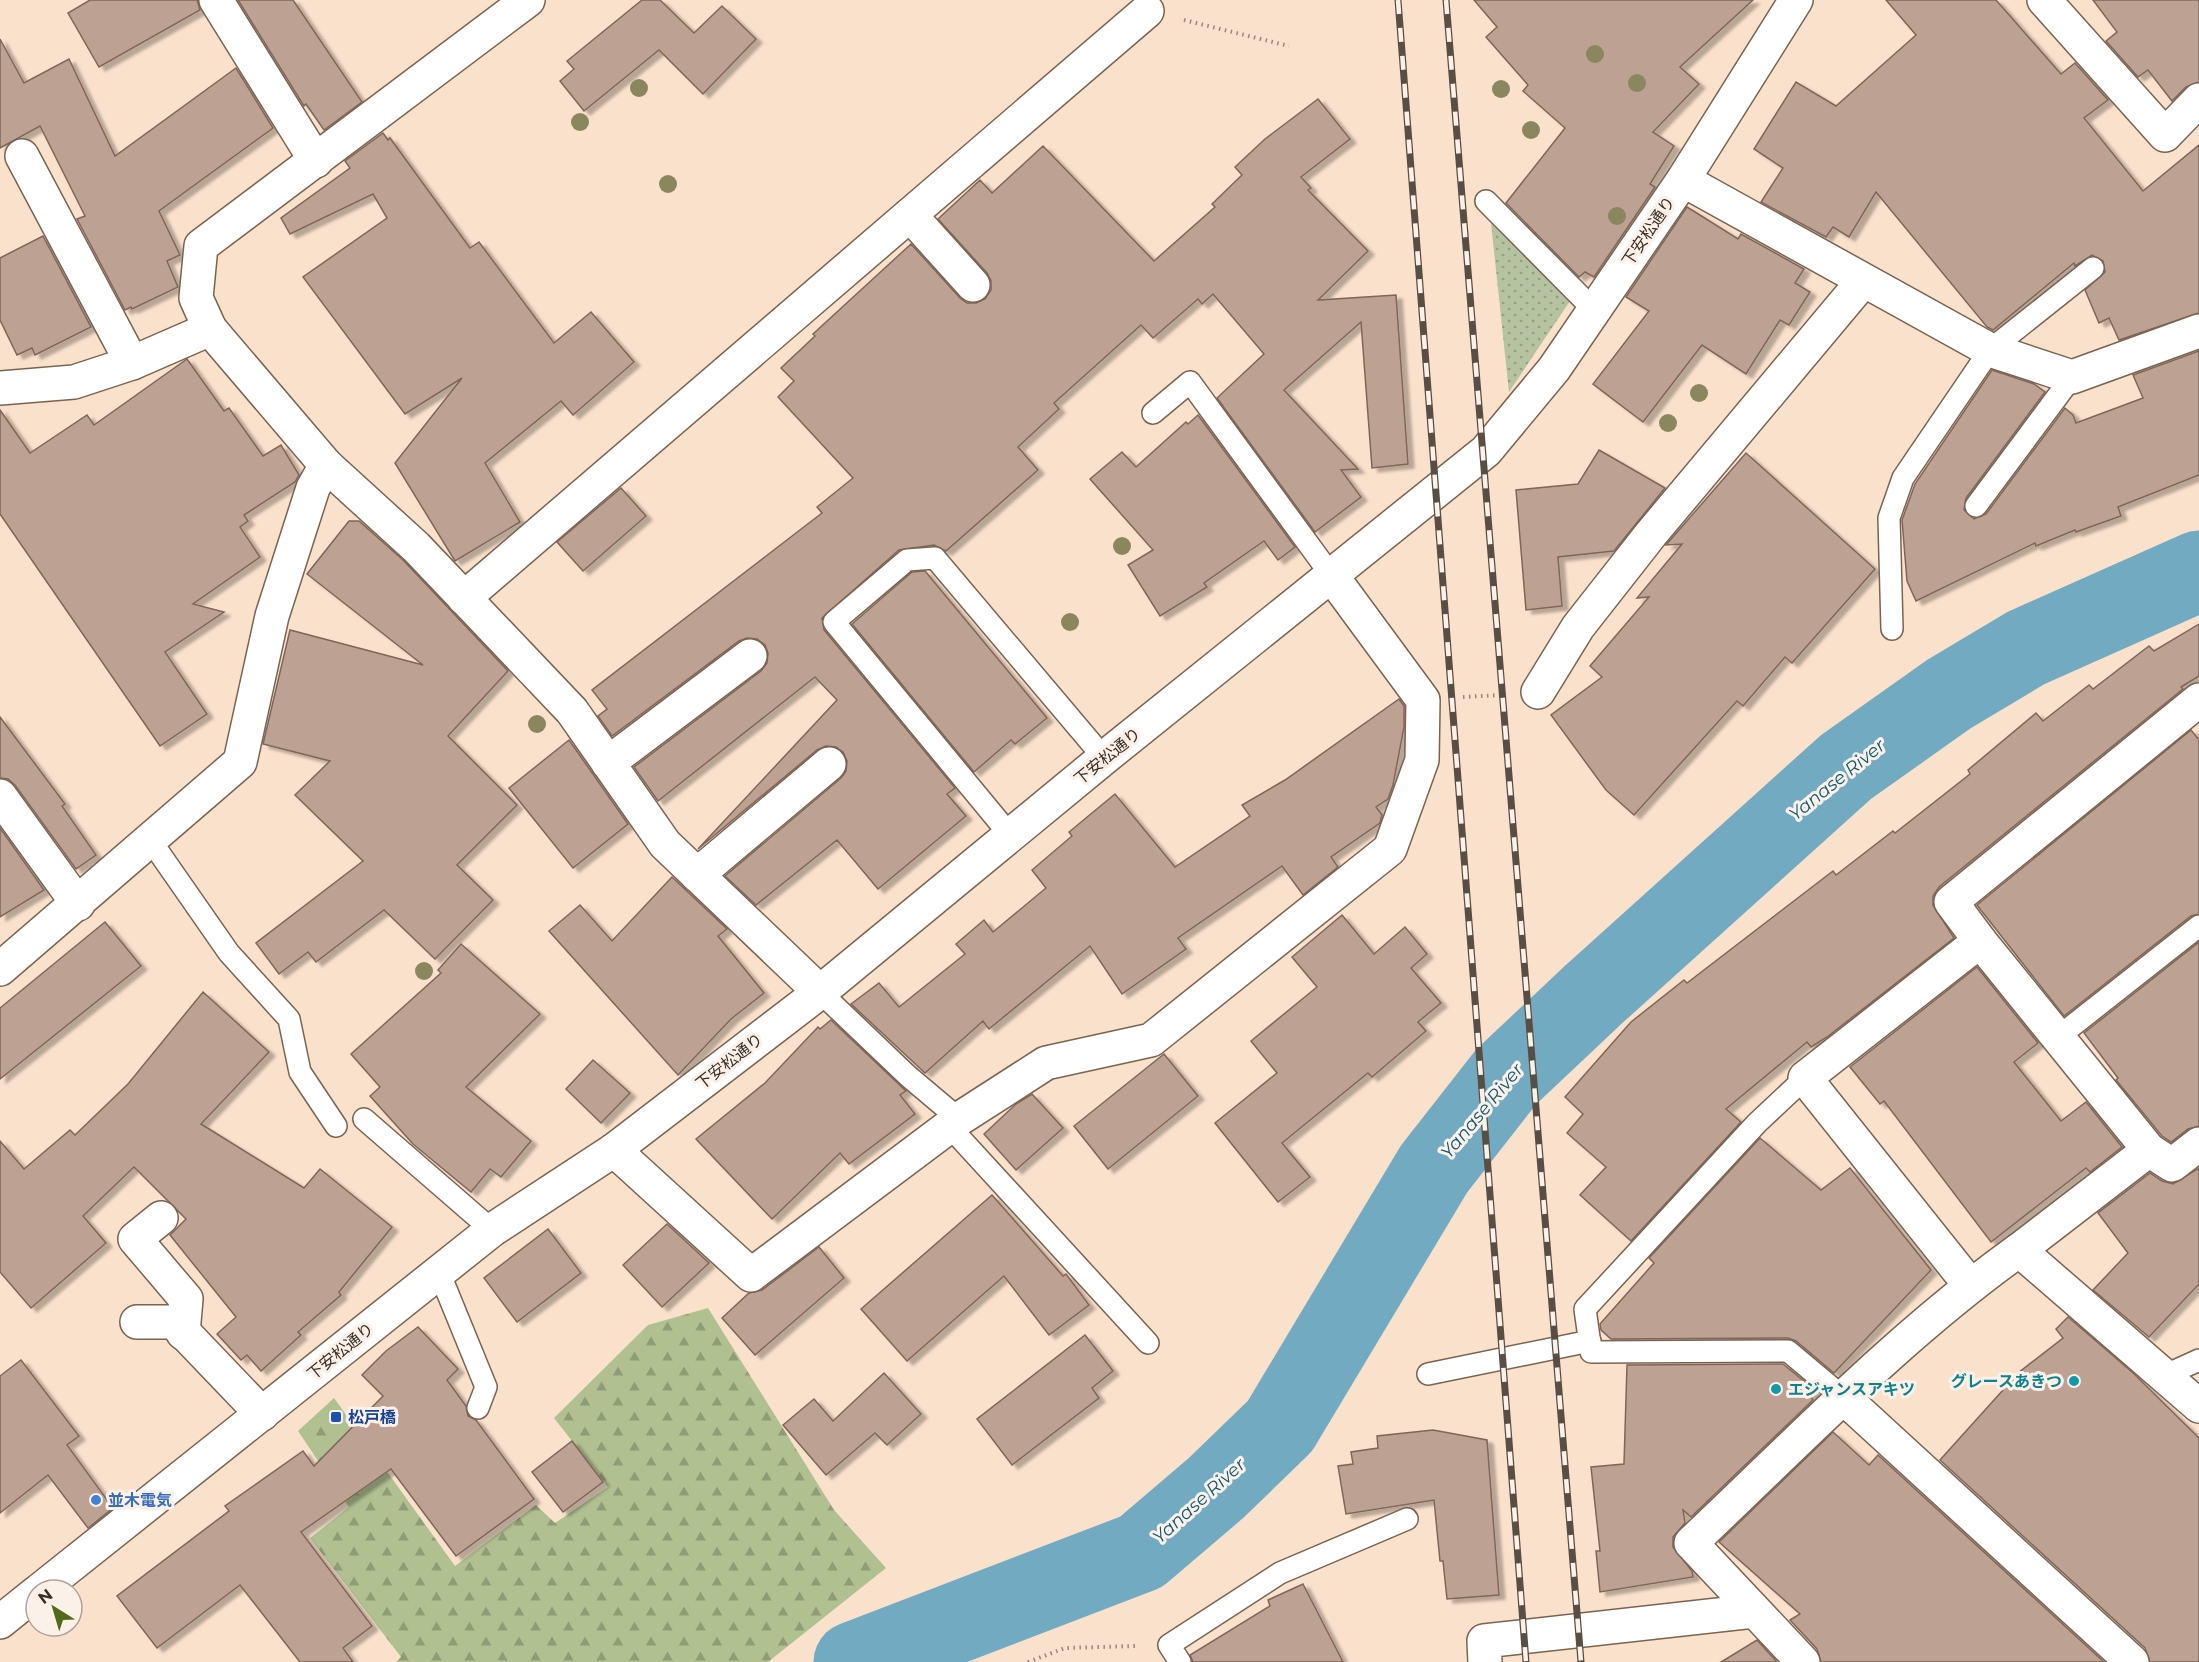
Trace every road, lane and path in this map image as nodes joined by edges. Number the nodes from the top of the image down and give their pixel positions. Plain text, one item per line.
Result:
1 (216, 0) edge
2 (528, 0) edge
3 (1796, 0) edge
4 (2044, 0) edge
5 (1147, 11) joint
6 (1289, 46) dead end
7 (2199, 100) edge
8 (22, 156) dead end
9 (316, 161) junction
10 (1683, 180) junction
11 (1486, 201) dead end
12 (910, 215) junction
13 (2093, 268) dead end
14 (1863, 281) junction
15 (973, 285) dead end
16 (1594, 310) junction
17 (210, 329) junction
18 (2199, 331) edge
19 (1990, 350) junction
20 (132, 363) junction
21 (2072, 377) junction
22 (0, 388) edge
23 (1153, 413) dead end
24 (326, 465) junction
25 (1976, 506) dead end
26 (1330, 575) junction
27 (464, 598) junction
28 (1892, 629) dead end
29 (750, 656) dead end
30 (1538, 692) joint
31 (1423, 700) junction
32 (2199, 700) edge
33 (1104, 758) junction
34 (608, 763) junction
35 (829, 764) dead end
36 (0, 796) edge
37 (1010, 836) junction
38 (151, 841) junction
39 (697, 875) junction
40 (78, 904) junction
41 (2199, 926) edge
42 (1980, 941) junction
43 (0, 969) edge
44 (820, 992) junction
45 (2058, 1037) junction
46 (1805, 1078) junction
47 (364, 1119) dead end
48 (954, 1122) junction
49 (336, 1126) dead end
50 (2199, 1144) edge
51 (614, 1150) junction
52 (2149, 1150) junction
53 (161, 1218) dead end
54 (492, 1230) junction
55 (2019, 1250) junction
56 (439, 1272) junction
57 (1970, 1285) junction
58 (136, 1322) dead end
59 (183, 1333) junction
60 (1590, 1341) junction
61 (1148, 1343) dead end
62 (2199, 1360) edge
63 (1428, 1374) dead end
64 (2166, 1375) junction
65 (1844, 1398) junction
66 (2199, 1406) edge
67 (478, 1408) dead end
68 (262, 1414) junction
69 (1407, 1519) dead end
70 (55, 1578) edge
71 (24, 1603) edge
72 (1754, 1611) junction
73 (0, 1622) edge
74 (1175, 1654) edge
75 (1028, 1662) edge
76 (1485, 1662) edge
77 (1803, 1662) edge
78 (2132, 1662) edge

1 - 9 street
2 - 9 street
3 - 10 street, 下安松通り
4 - 7 street
5 - 6 path
5 - 12 street
8 - 20 street
9 - 17 street
10 - 14 street
10 - 16 street, 下安松通り
11 - 16 lane
12 - 15 street
12 - 27 street
13 - 19 lane
14 - 19 street
14 - 30 street
16 - 26 street, 下安松通り
17 - 20 street
17 - 24 street
18 - 21 street
19 - 21 street
19 - 28 lane
20 - 22 street
21 - 25 lane
23 - 26 lane
24 - 27 street
24 - 38 street
26 - 31 street
26 - 33 street, 下安松通り
27 - 34 street
29 - 34 street
30 - 31 path
31 - 48 street
32 - 42 street
33 - 37 street, 下安松通り
33 - 37 lane
34 - 39 street
35 - 39 street
36 - 40 street
37 - 44 street, 下安松通り
38 - 40 street
38 - 49 lane
39 - 44 street
40 - 43 street
41 - 45 lane
42 - 45 street
42 - 46 street
44 - 48 lane
44 - 51 street, 下安松通り
45 - 52 street
46 - 57 street
46 - 60 lane
47 - 54 lane
48 - 51 street
48 - 61 lane
50 - 52 street
51 - 54 street, 下安松通り
52 - 55 street
53 - 59 street
54 - 56 street, 下安松通り
55 - 57 street
55 - 64 street
56 - 67 lane
56 - 68 street, 下安松通り
57 - 65 street
58 - 59 street
59 - 68 street
60 - 63 lane
60 - 65 lane
62 - 64 lane
64 - 66 street
65 - 72 street
65 - 78 street
68 - 70 street, 下安松通り
69 - 74 lane
71 - 73 street
72 - 76 street
72 - 77 street
74 - 75 path

